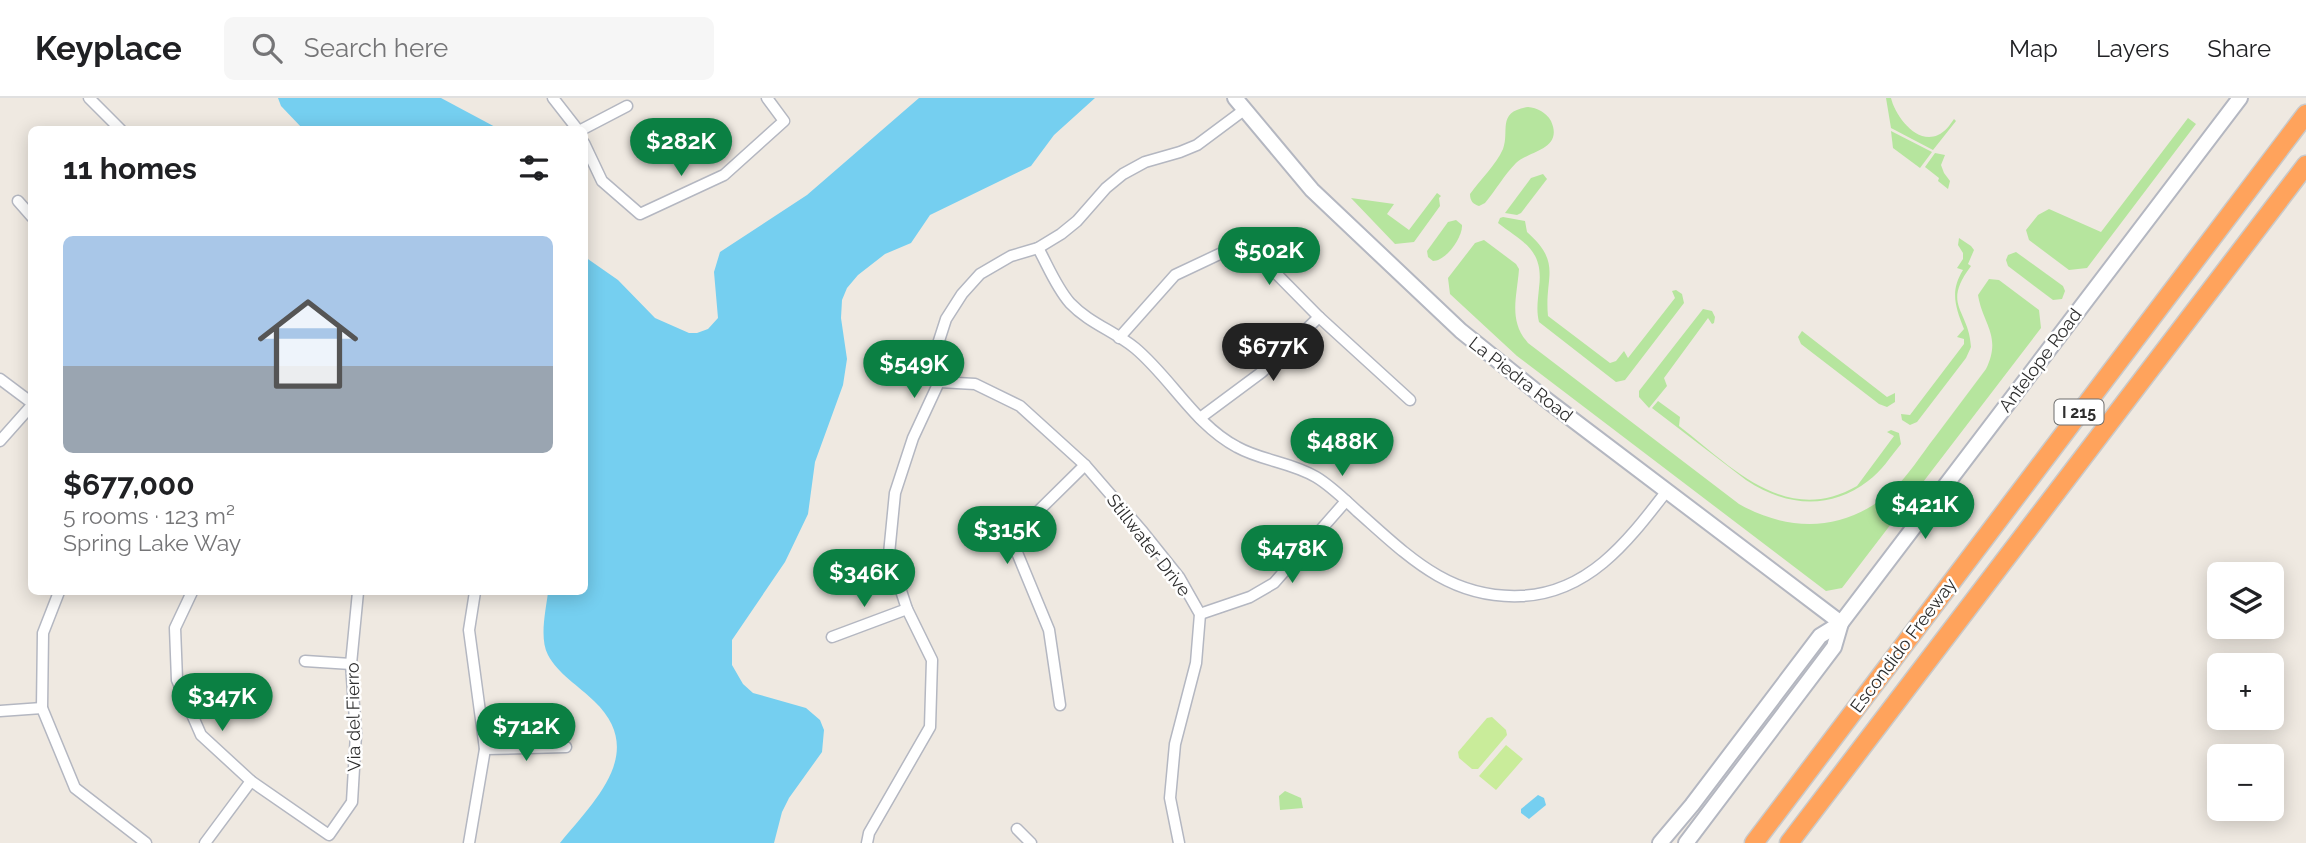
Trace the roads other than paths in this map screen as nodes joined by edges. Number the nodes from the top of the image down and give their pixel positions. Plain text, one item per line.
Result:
1 (89, 98) edge
2 (553, 98) edge
3 (767, 98) edge
4 (1235, 98) edge
5 (2240, 98) edge
6 (627, 106) dead end
7 (1244, 110) junction
8 (2306, 114) edge
9 (117, 126) edge
10 (576, 126) edge
11 (587, 126) edge
12 (588, 151) edge
13 (2306, 165) edge
14 (19, 201) dead end
15 (28, 212) edge
16 (1038, 248) junction
17 (1319, 317) junction
18 (1119, 338) junction
19 (0, 379) edge
20 (939, 382) junction
21 (1410, 400) dead end
22 (28, 401) edge
23 (28, 408) edge
24 (1200, 418) junction
25 (0, 440) edge
26 (1085, 466) junction
27 (1666, 492) junction
28 (1346, 501) junction
29 (58, 595) edge
30 (191, 595) edge
31 (358, 595) edge
32 (475, 595) edge
33 (907, 609) junction
34 (1200, 614) junction
35 (1840, 623) junction
36 (832, 637) dead end
37 (305, 661) dead end
38 (351, 664) junction
39 (1060, 705) dead end
40 (42, 708) junction
41 (0, 711) edge
42 (566, 747) dead end
43 (485, 749) junction
44 (251, 782) junction
45 (1017, 829) dead end
46 (146, 843) edge
47 (205, 843) edge
48 (469, 843) edge
49 (867, 843) edge
50 (1031, 843) edge
51 (1179, 843) edge
52 (1660, 843) edge
53 (1686, 843) edge
54 (1754, 843) edge
55 (1788, 843) edge

1 - 9 street
2 - 10 street
3 - 12 street
4 - 7 main road, La Piedra Road
5 - 35 main road, Antelope Road
6 - 11 street
7 - 16 street
7 - 27 main road, La Piedra Road
8 - 54 highway, Escondido Freeway / I 215
13 - 55 highway, Escondido Freeway / I 215
14 - 15 street
16 - 18 street
16 - 20 street
17 - 18 street
17 - 21 street
17 - 24 street
18 - 24 street
19 - 22 street
20 - 26 street, Stillwater Drive
20 - 33 street
23 - 25 street
24 - 28 street
26 - 34 street, Stillwater Drive
26 - 39 street
27 - 28 street
27 - 35 main road, La Piedra Road
28 - 34 street
29 - 40 street
30 - 44 street
31 - 38 street, Via del Fierro
32 - 43 street
33 - 36 street
33 - 49 street
34 - 51 street, Stillwater Drive
35 - 52 main road, Antelope Road
35 - 53 main road, Antelope Road
37 - 38 street
38 - 44 street, Via del Fierro
40 - 41 street
40 - 46 street
42 - 43 street
43 - 48 street
44 - 47 street
45 - 50 street

